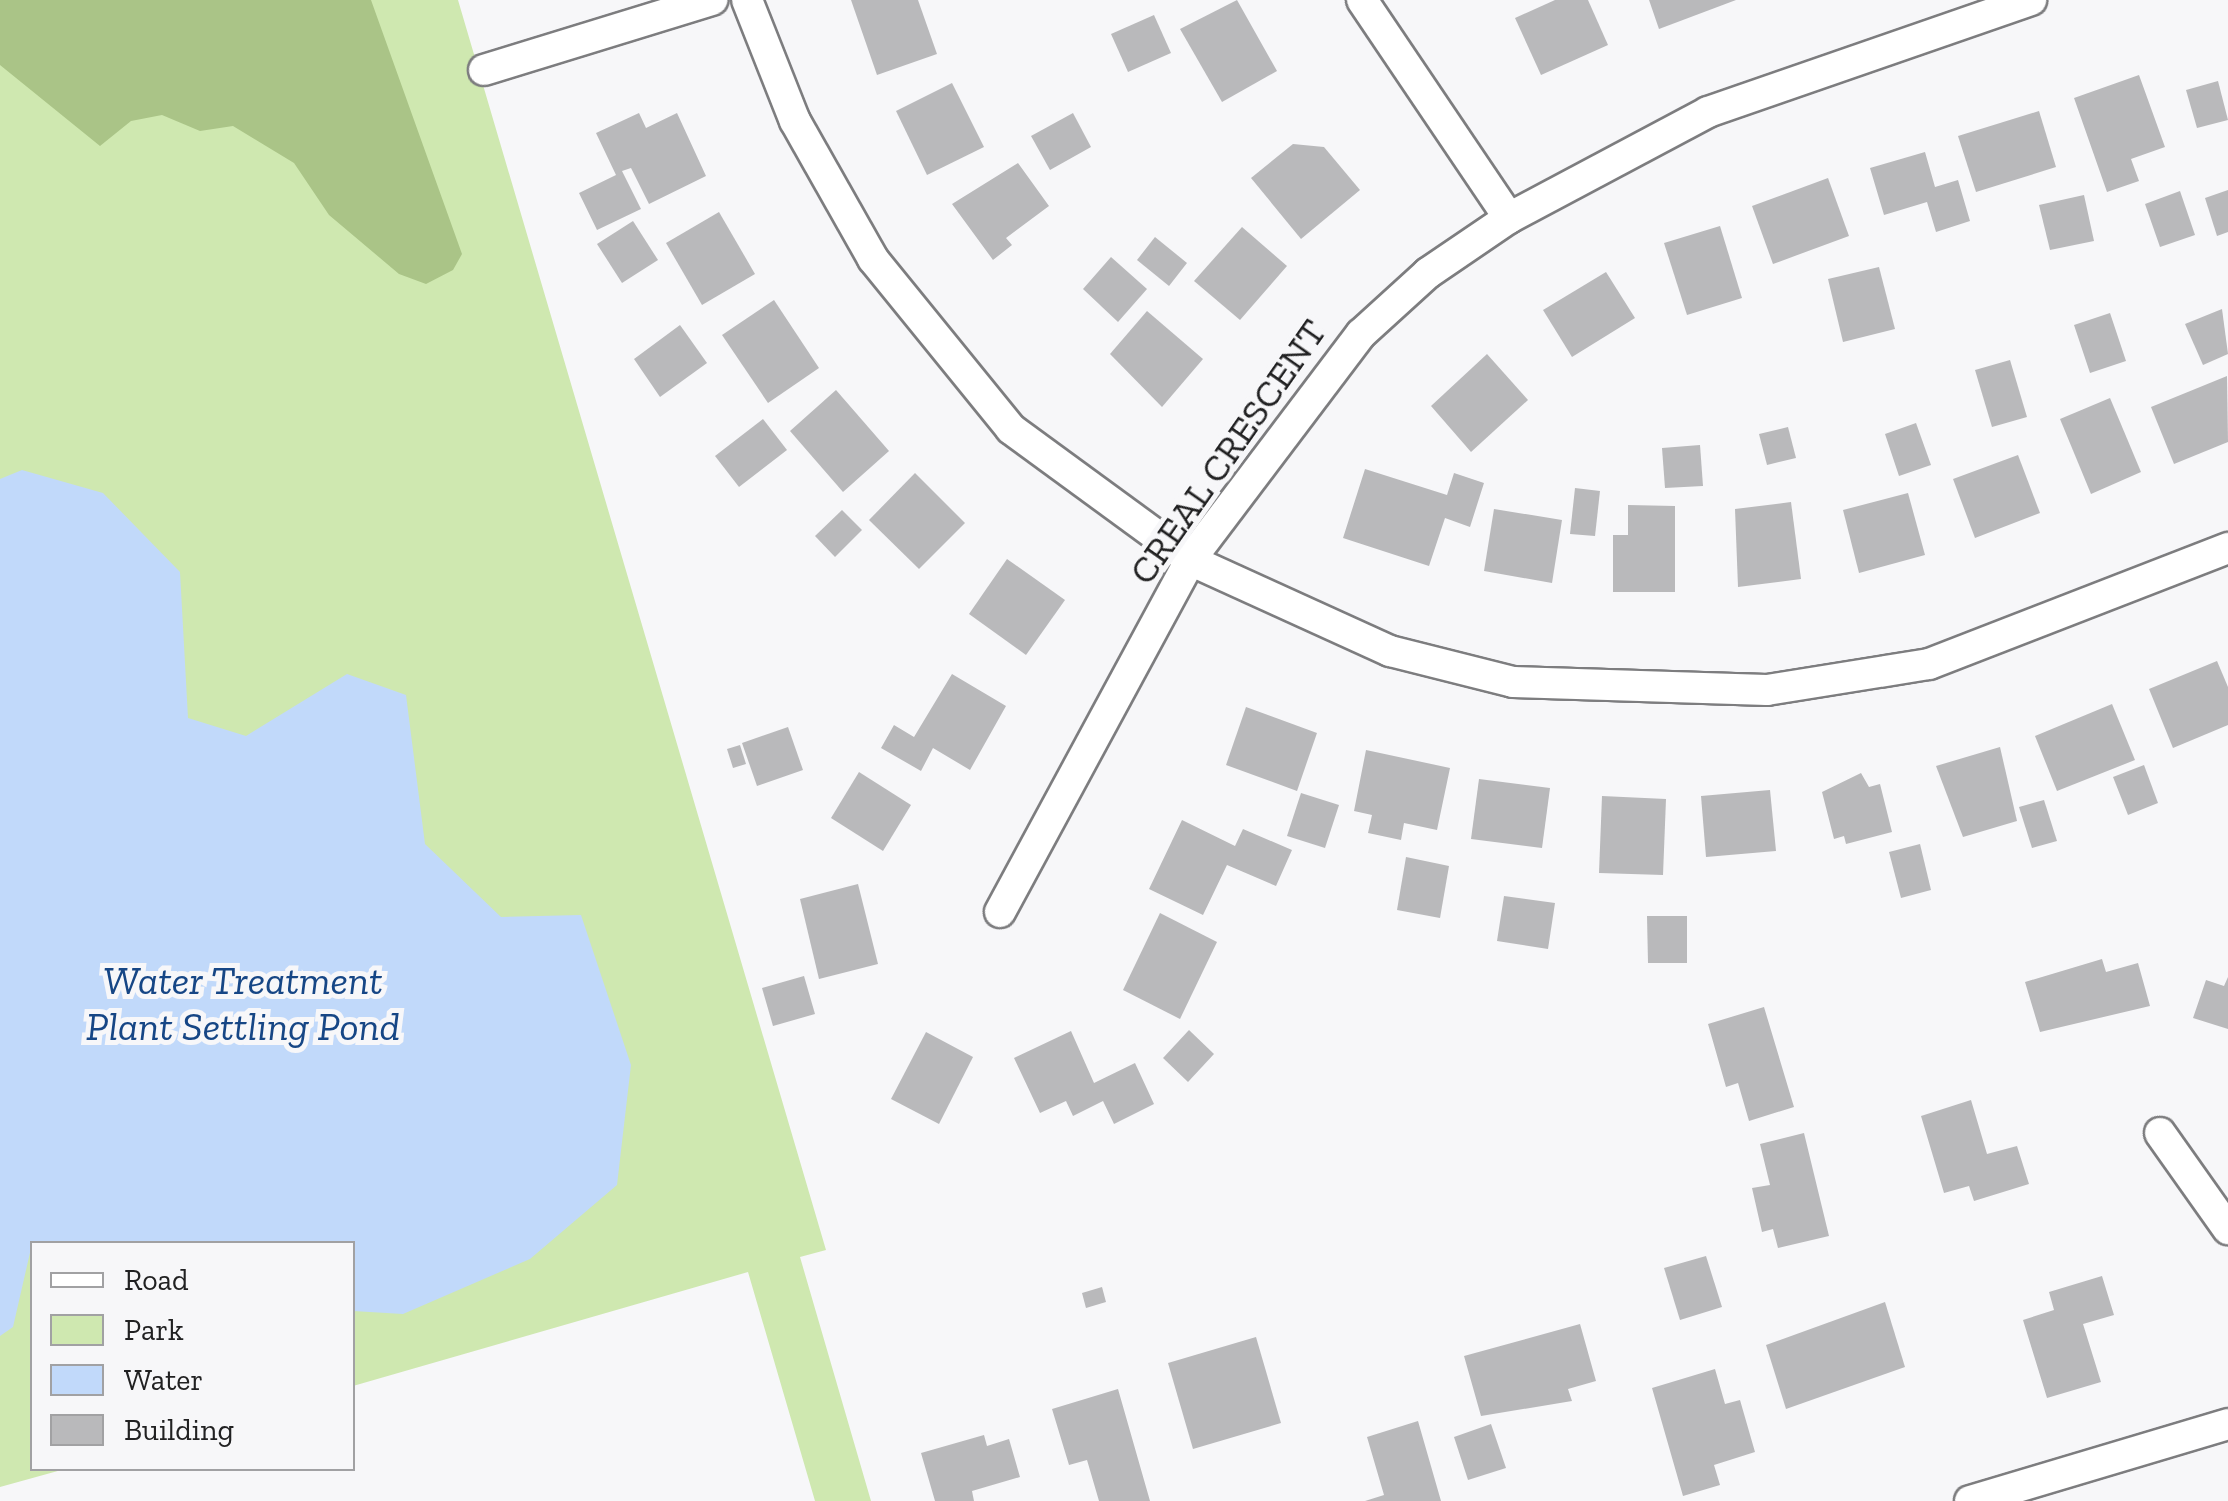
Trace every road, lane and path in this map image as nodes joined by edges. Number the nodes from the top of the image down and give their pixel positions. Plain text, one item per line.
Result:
1 (712, 0) edge
2 (746, 0) edge
3 (1362, 0) edge
4 (2031, 0) edge
5 (484, 70) dead end
6 (1508, 218) junction
7 (2228, 548) edge
8 (1190, 560) junction
9 (1000, 912) dead end
10 (2160, 1133) dead end
11 (2228, 1229) edge
12 (2228, 1424) edge
13 (1970, 1501) edge

1 - 5 street
2 - 8 street
3 - 6 street
4 - 6 street, CREAL CRESCENT
6 - 8 street, CREAL CRESCENT
7 - 8 street
8 - 9 street, CREAL CRESCENT
10 - 11 street
12 - 13 street

